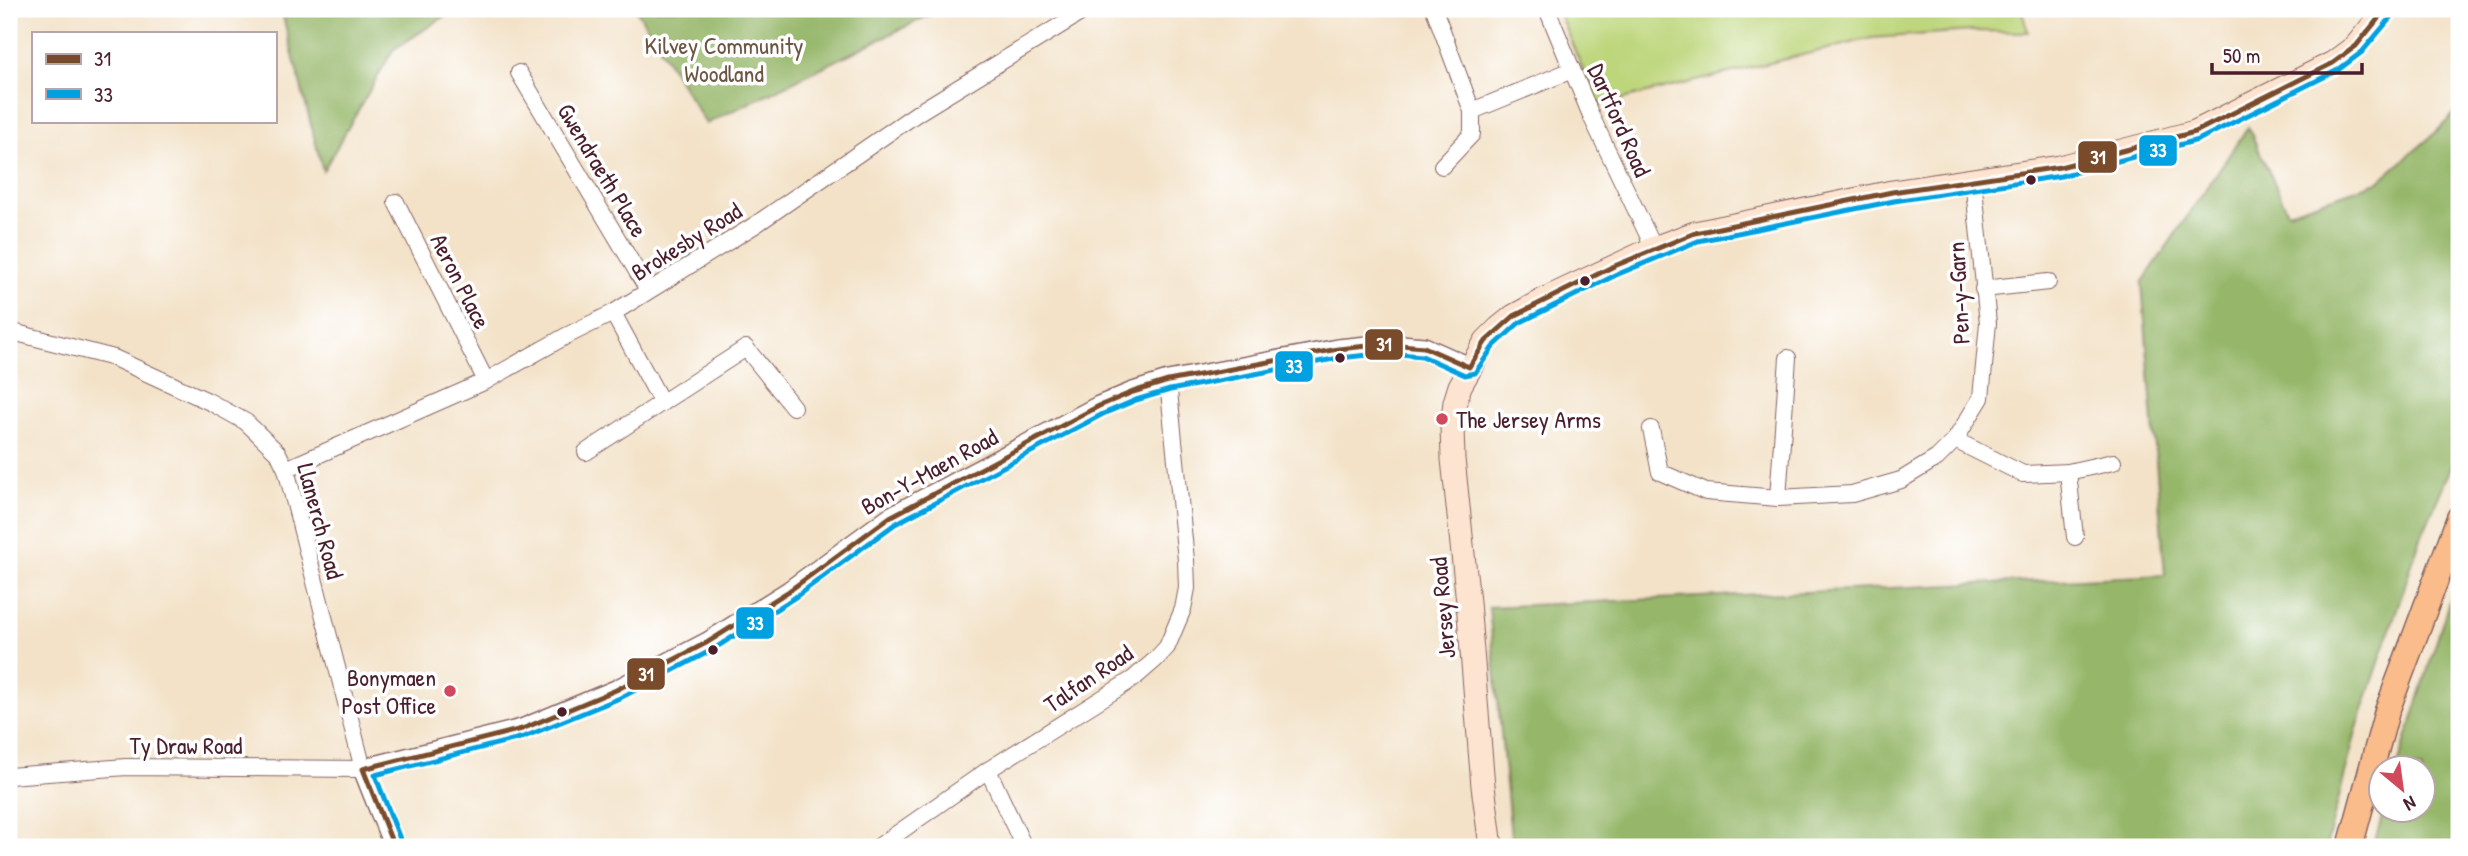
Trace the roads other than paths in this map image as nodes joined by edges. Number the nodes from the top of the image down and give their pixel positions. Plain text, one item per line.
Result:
1 (1087, 9) edge
2 (1434, 9) edge
3 (1547, 9) edge
4 (2386, 9) edge
5 (1572, 70) junction
6 (519, 73) dead end
7 (1472, 111) junction
8 (1442, 166) dead end
9 (1973, 179) junction
10 (396, 202) dead end
11 (1654, 248) junction
12 (2048, 282) dead end
13 (1983, 289) junction
14 (648, 290) junction
15 (613, 313) junction
16 (9, 331) edge
17 (1788, 358) dead end
18 (1469, 368) junction
19 (486, 381) junction
20 (1168, 381) junction
21 (662, 403) junction
22 (793, 407) dead end
23 (1651, 429) dead end
24 (1955, 440) junction
25 (586, 452) dead end
26 (2113, 462) dead end
27 (286, 469) junction
28 (2067, 472) junction
29 (1778, 498) junction
30 (2459, 518) edge
31 (2075, 537) dead end
32 (363, 769) junction
33 (988, 770) junction
34 (9, 776) edge
35 (394, 847) edge
36 (878, 847) edge
37 (1024, 847) edge
38 (1491, 847) edge
39 (2350, 847) edge

1 - 14 street, Brokesby Road
2 - 7 street
3 - 5 street, Dartford Road
4 - 9 main road, Jersey Road
5 - 7 street
5 - 11 street, Dartford Road
6 - 14 street, Gwendraeth Place
7 - 8 street
9 - 11 main road, Jersey Road
9 - 13 street, Pen-y-Garn
10 - 19 street, Aeron Place
11 - 18 main road, Jersey Road
12 - 13 street
13 - 24 street, Pen-y-Garn
14 - 15 street, Brokesby Road
15 - 19 street, Brokesby Road
15 - 21 street
16 - 27 street, Llanerch Road
17 - 29 street
18 - 20 street, Bon-Y-Maen Road
18 - 38 main road, Jersey Road
19 - 27 street, Brokesby Road
20 - 32 street, Bon-Y-Maen Road
20 - 33 street, Talfan Road
21 - 22 street
21 - 25 street
23 - 29 street, Pen-y-Garn
24 - 28 street
24 - 29 street, Pen-y-Garn
26 - 28 street
27 - 32 street, Llanerch Road
28 - 31 street
30 - 39 main road
32 - 34 street, Ty Draw Road
32 - 35 street
33 - 36 street, Talfan Road
33 - 37 street

